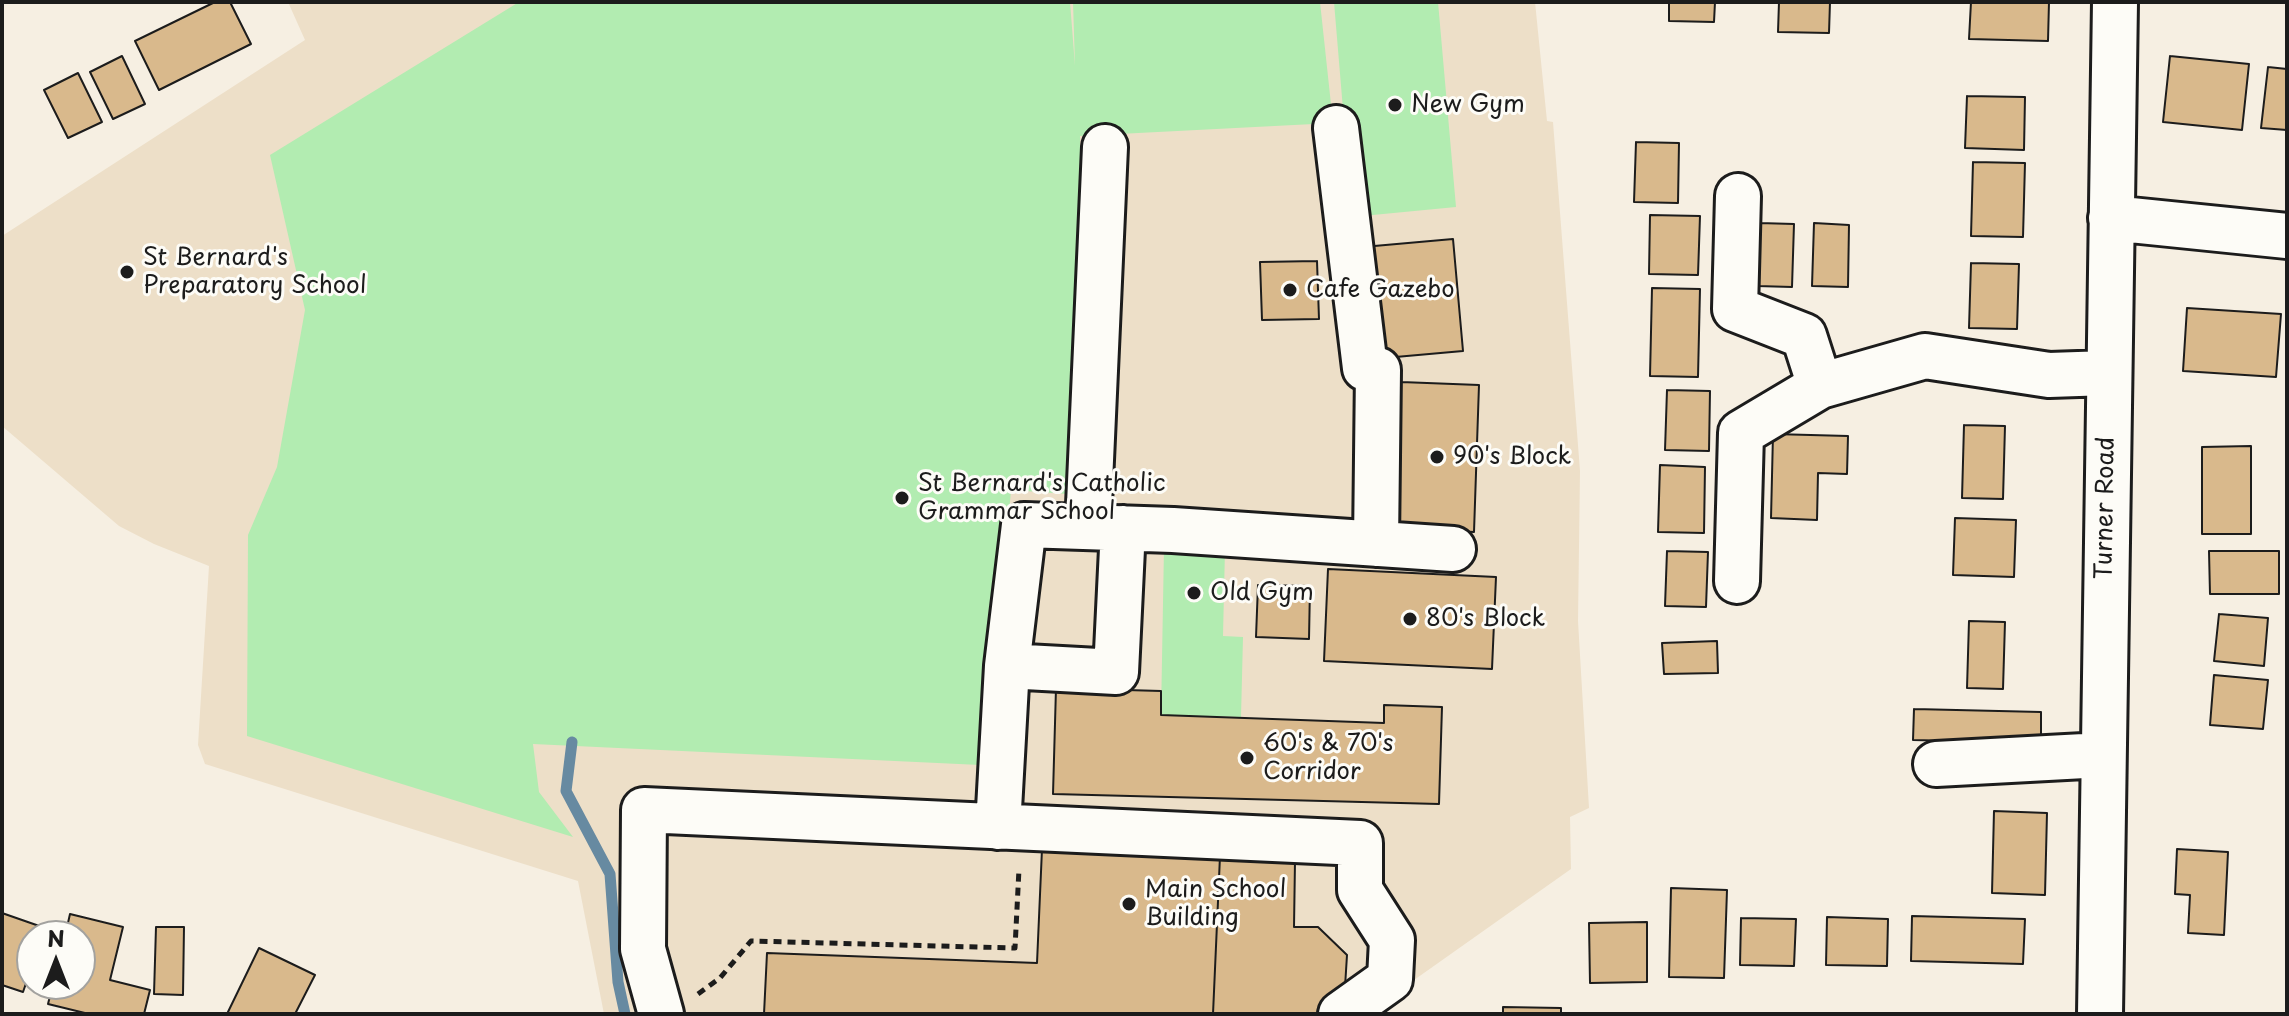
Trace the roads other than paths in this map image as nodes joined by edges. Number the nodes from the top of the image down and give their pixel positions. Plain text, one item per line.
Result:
1 (2115, 2) edge
2 (1336, 128) dead end
3 (1105, 147) dead end
4 (1738, 196) dead end
5 (2111, 218) junction
6 (2287, 236) edge
7 (2108, 373) junction
8 (1820, 386) junction
9 (1105, 528) junction
10 (1376, 544) junction
11 (1453, 549) dead end
12 (1737, 581) dead end
13 (1007, 666) junction
14 (2103, 755) junction
15 (1936, 764) dead end
16 (1010, 827) junction
17 (677, 1006) edge
18 (1341, 1014) edge
19 (2100, 1014) edge

1 - 5 street, Turner Road
2 - 10 street
3 - 9 street
4 - 8 street
5 - 6 street
5 - 7 street, Turner Road
7 - 8 street
7 - 14 street, Turner Road
8 - 12 street
9 - 10 street
9 - 13 street
9 - 13 street
10 - 11 street
13 - 16 street
14 - 15 street
14 - 19 street, Turner Road
16 - 17 street
16 - 18 street

